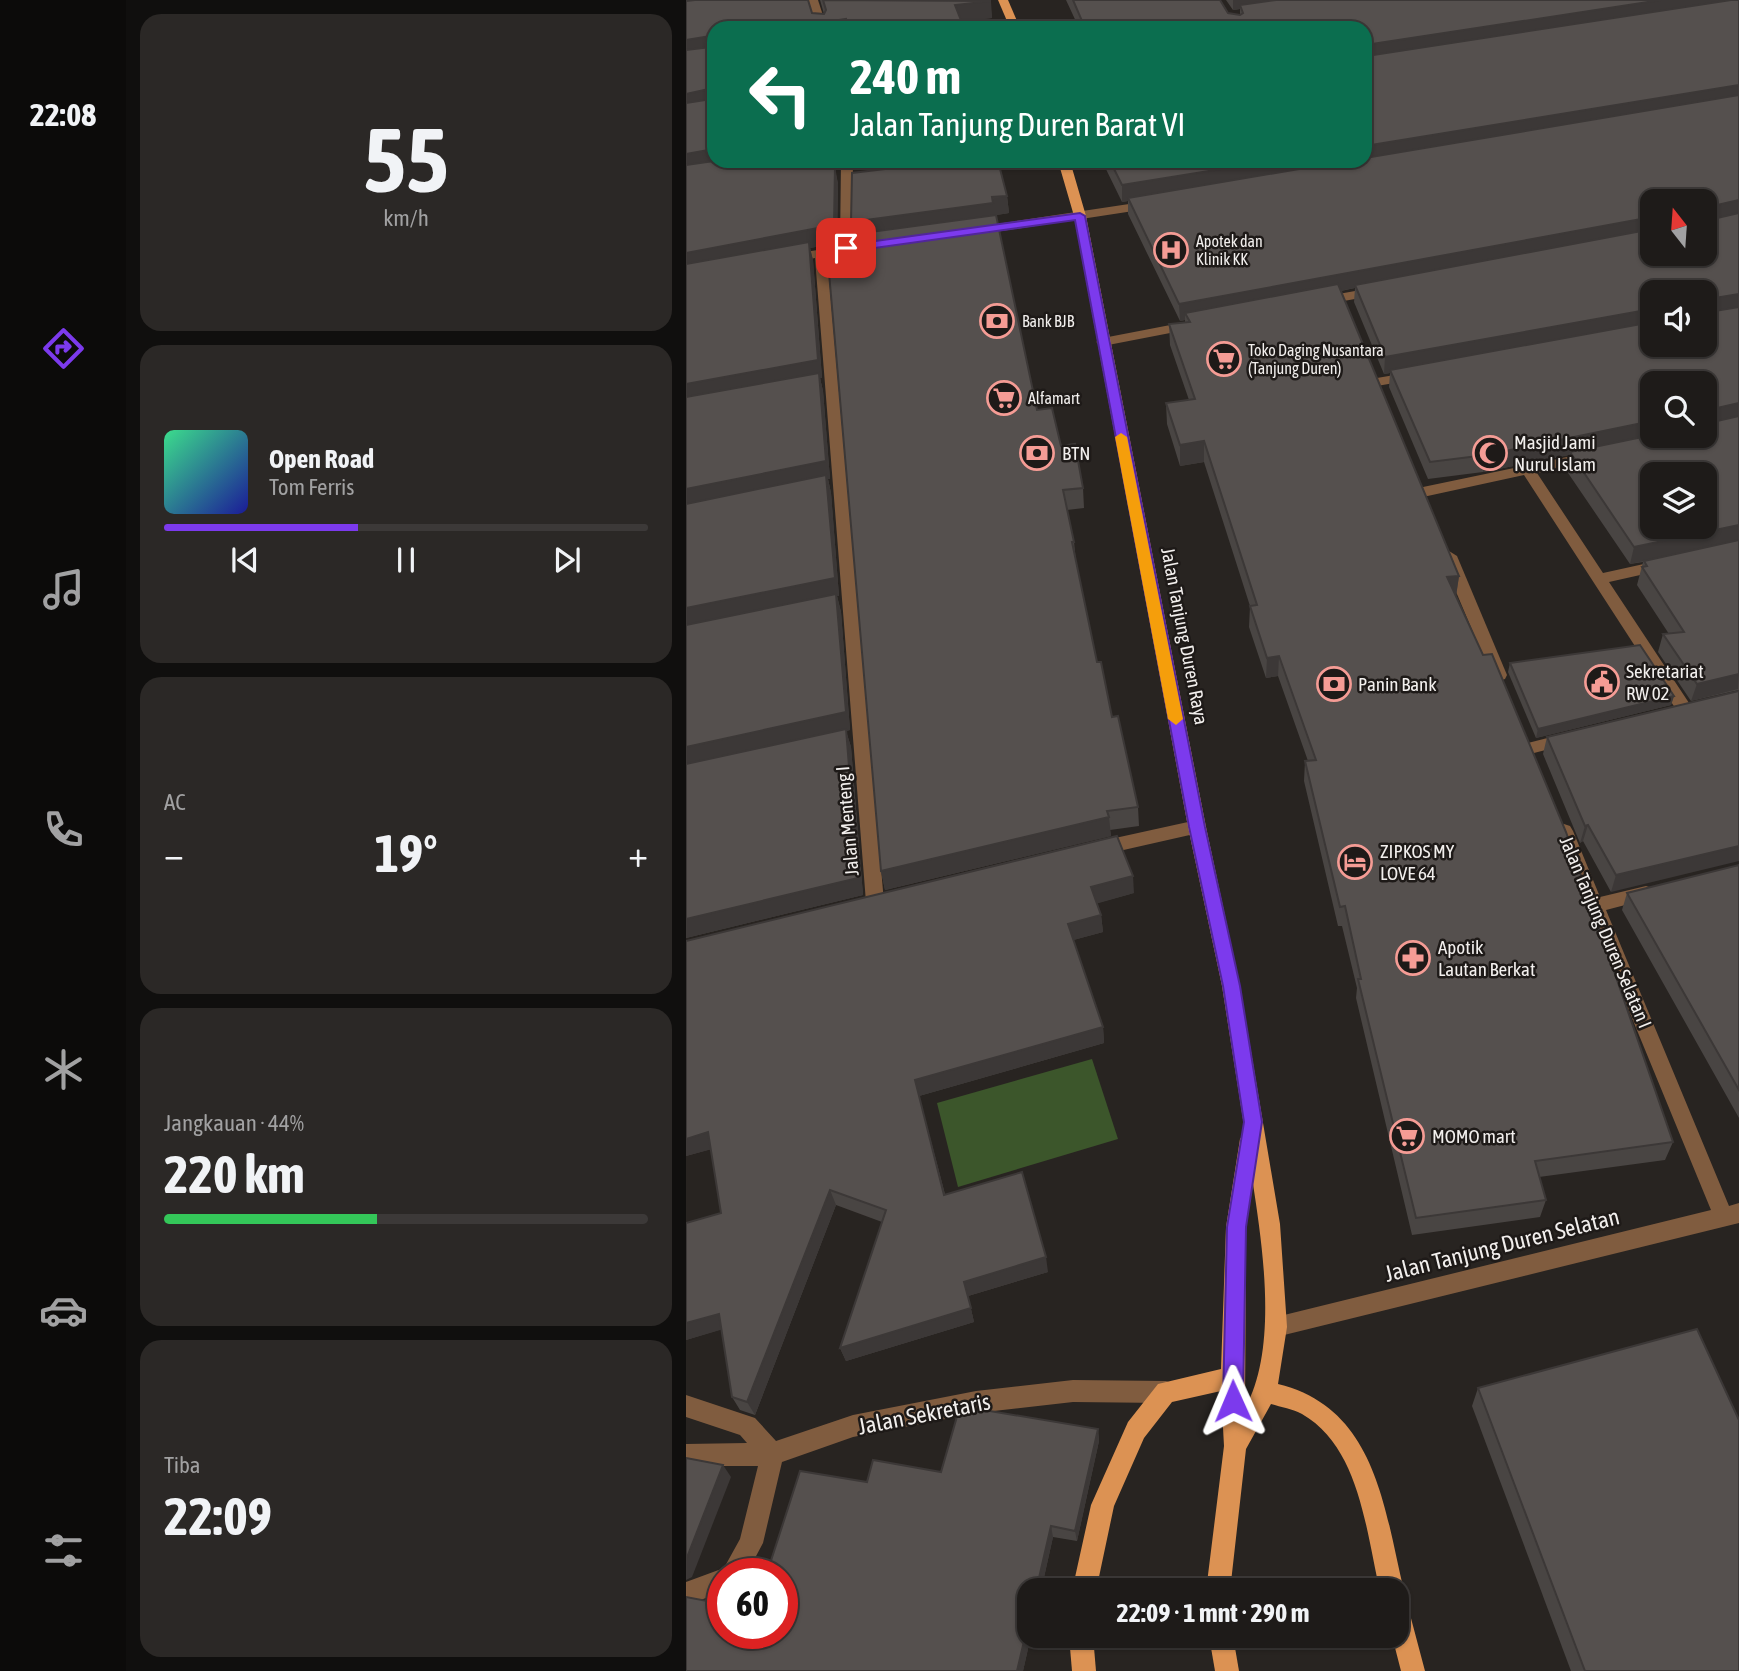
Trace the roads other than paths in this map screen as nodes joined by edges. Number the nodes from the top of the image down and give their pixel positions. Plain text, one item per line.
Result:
1 (813, 0) edge
2 (1003, 0) edge
3 (820, 21) edge
4 (1012, 21) edge
5 (847, 168) edge
6 (1066, 168) edge
7 (1158, 203) edge
8 (1080, 216) junction
9 (956, 233) edge
10 (821, 254) junction
11 (781, 261) edge
12 (1396, 287) edge
13 (1303, 304) edge
14 (1199, 324) edge
15 (1103, 342) junction
16 (1432, 372) edge
17 (1377, 382) edge
18 (1605, 454) edge
19 (1528, 470) junction
20 (1423, 492) edge
21 (1444, 543) edge
22 (1674, 562) edge
23 (1597, 579) junction
24 (1508, 697) edge
25 (1685, 710) edge
26 (1581, 736) edge
27 (1529, 748) edge
28 (1555, 809) edge
29 (1197, 827) junction
30 (1078, 853) edge
31 (1661, 890) edge
32 (874, 902) edge
33 (1595, 906) junction
34 (1253, 1122) junction
35 (1731, 1215) edge
36 (1276, 1327) junction
37 (1232, 1378) junction
38 (1166, 1392) junction
39 (1266, 1392) junction
40 (686, 1406) edge
41 (1235, 1446) junction
42 (772, 1454) junction
43 (686, 1455) edge
44 (742, 1558) edge
45 (1087, 1578) edge
46 (1220, 1578) edge
47 (1389, 1578) edge
48 (707, 1585) edge
49 (686, 1594) edge
50 (1082, 1648) edge
51 (1223, 1648) edge
52 (1407, 1648) edge
53 (1084, 1671) edge
54 (1227, 1671) edge
55 (1413, 1671) edge

1 - 3 street
2 - 4 main road
5 - 10 street
6 - 8 main road, Jalan Tanjung Duren Raya
7 - 8 street
8 - 9 street
8 - 15 main road, Jalan Tanjung Duren Raya
10 - 11 street
10 - 32 street, Jalan Menteng I
12 - 13 street
14 - 15 street
15 - 29 main road, Jalan Tanjung Duren Raya
16 - 17 street
18 - 19 street
19 - 20 street
19 - 23 street
21 - 24 street
22 - 23 street
23 - 25 street
26 - 27 street
28 - 33 street, Jalan Tanjung Duren Selatan I
29 - 30 street
29 - 34 main road, Jalan Tanjung Duren Raya
31 - 33 street
33 - 35 street, Jalan Tanjung Duren Selatan I
34 - 36 main road, Jalan Tanjung Duren Raya
34 - 37 main road, Jalan Tanjung Duren Raya
35 - 36 street, Jalan Tanjung Duren Selatan
36 - 39 main road, Jalan Tanjung Duren Raya
37 - 38 main road
37 - 41 main road, Jalan Tanjung Duren Raya
38 - 42 street, Jalan Sekretaris
38 - 45 main road
39 - 41 main road, Jalan Tanjung Duren Raya
39 - 47 main road
40 - 42 street
41 - 46 main road, Jalan Tanjung Duren Raya
42 - 43 street, Jalan Sekretaris
42 - 44 street
48 - 49 street
50 - 53 main road
51 - 54 main road
52 - 55 main road

